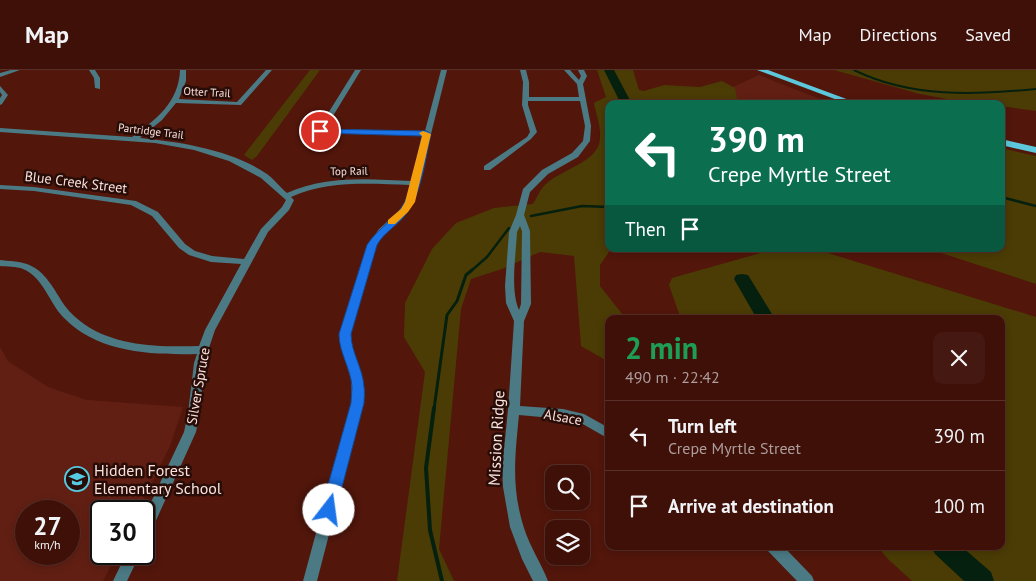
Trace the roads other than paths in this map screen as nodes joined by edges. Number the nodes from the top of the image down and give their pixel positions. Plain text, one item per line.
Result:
1 (17, 70) edge
2 (92, 70) edge
3 (184, 70) edge
4 (269, 70) edge
5 (358, 70) edge
6 (444, 70) edge
7 (523, 70) edge
8 (567, 70) edge
9 (573, 70) edge
10 (581, 70) edge
11 (761, 70) edge
12 (0, 75) edge
13 (578, 82) junction
14 (0, 88) edge
15 (98, 88) dead end
16 (526, 97) junction
17 (583, 97) junction
18 (845, 100) edge
19 (174, 101) junction
20 (0, 103) edge
21 (0, 130) edge
22 (427, 134) junction
23 (133, 140) junction
24 (1005, 143) edge
25 (1036, 150) edge
26 (487, 168) dead end
27 (415, 183) junction
28 (0, 188) edge
29 (286, 196) junction
30 (520, 215) junction
31 (512, 250) junction
32 (526, 251) junction
33 (0, 262) edge
34 (247, 262) junction
35 (510, 286) junction
36 (526, 287) junction
37 (520, 321) junction
38 (202, 350) junction
39 (514, 410) junction
40 (605, 432) edge
41 (155, 507) edge
42 (777, 550) edge
43 (128, 565) edge
44 (120, 581) edge
45 (310, 581) edge
46 (541, 581) edge
47 (807, 581) edge

1 - 12 street
2 - 15 street
3 - 19 street
4 - 19 street, Otter Trail
5 - 22 street
6 - 22 street
7 - 16 street
8 - 13 street
9 - 13 street, Mission Ridge
10 - 13 street, Mission Ridge
11 - 18 main road
13 - 17 street, Mission Ridge
14 - 20 street
16 - 17 street
16 - 26 street
17 - 30 street, Mission Ridge
19 - 23 street
21 - 23 street, Partridge Trail
22 - 27 street
23 - 29 street, Partridge Trail
24 - 25 main road
27 - 29 street, Top Rail
27 - 45 street
28 - 34 street, Blue Creek Street
29 - 34 street, Silver Spruce
30 - 31 street, Mission Ridge
30 - 32 street, Mission Ridge
31 - 32 street
31 - 35 street, Mission Ridge
32 - 36 street, Mission Ridge
33 - 38 street
34 - 38 street, Silver Spruce
35 - 36 street
35 - 37 street, Mission Ridge
36 - 37 street, Mission Ridge
37 - 39 street, Mission Ridge
38 - 41 street, Silver Spruce
39 - 40 street, Alsace
39 - 46 street, Mission Ridge
42 - 47 street
43 - 44 street

